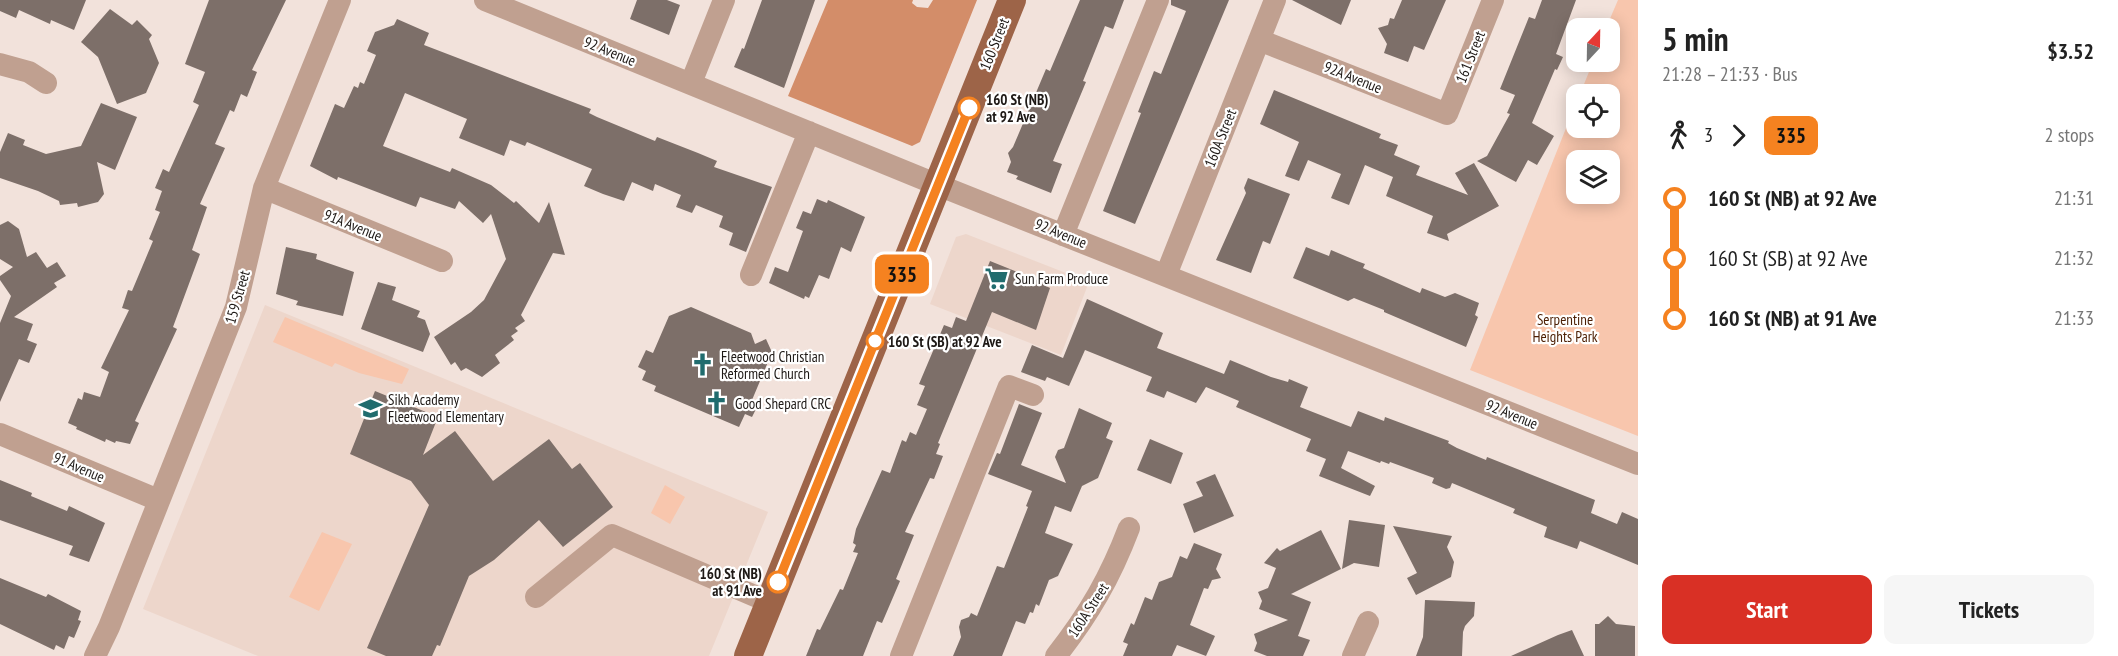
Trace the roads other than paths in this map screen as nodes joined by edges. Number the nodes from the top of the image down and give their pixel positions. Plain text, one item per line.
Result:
1 (340, 0) edge
2 (485, 0) edge
3 (724, 0) edge
4 (1012, 0) edge
5 (1158, 0) edge
6 (1275, 0) edge
7 (1493, 0) edge
8 (1259, 40) junction
9 (0, 64) edge
10 (46, 83) dead end
11 (691, 83) junction
12 (1447, 114) joint
13 (809, 132) junction
14 (938, 185) junction
15 (264, 188) junction
16 (1063, 235) junction
17 (442, 261) dead end
18 (752, 275) dead end
19 (1166, 275) junction
20 (1033, 395) dead end
21 (0, 434) edge
22 (1638, 464) edge
23 (158, 500) junction
24 (1129, 528) dead end
25 (536, 597) dead end
26 (769, 602) junction
27 (1368, 622) dead end
28 (95, 656) edge
29 (748, 656) edge
30 (901, 656) edge
31 (1056, 656) edge
32 (1353, 656) edge

1 - 15 street, 159 Street
2 - 11 street, 92 Avenue
3 - 11 street
4 - 14 main road, 160 Street
5 - 16 street
6 - 8 street, 160A Street
7 - 12 street, 161 Street
8 - 12 street, 92A Avenue
8 - 19 street, 160A Street
9 - 10 street
11 - 13 street, 92 Avenue
13 - 14 street, 92 Avenue
13 - 18 street
14 - 16 street, 92 Avenue
14 - 26 main road, 160 Street
15 - 17 street, 91A Avenue
15 - 23 street, 159 Street
16 - 19 street, 92 Avenue
19 - 22 street, 92 Avenue
20 - 30 street
21 - 23 street, 91 Avenue
23 - 28 street, 159 Street
24 - 31 street, 160A Street
25 - 26 street
26 - 29 main road, 160 Street
27 - 32 street

